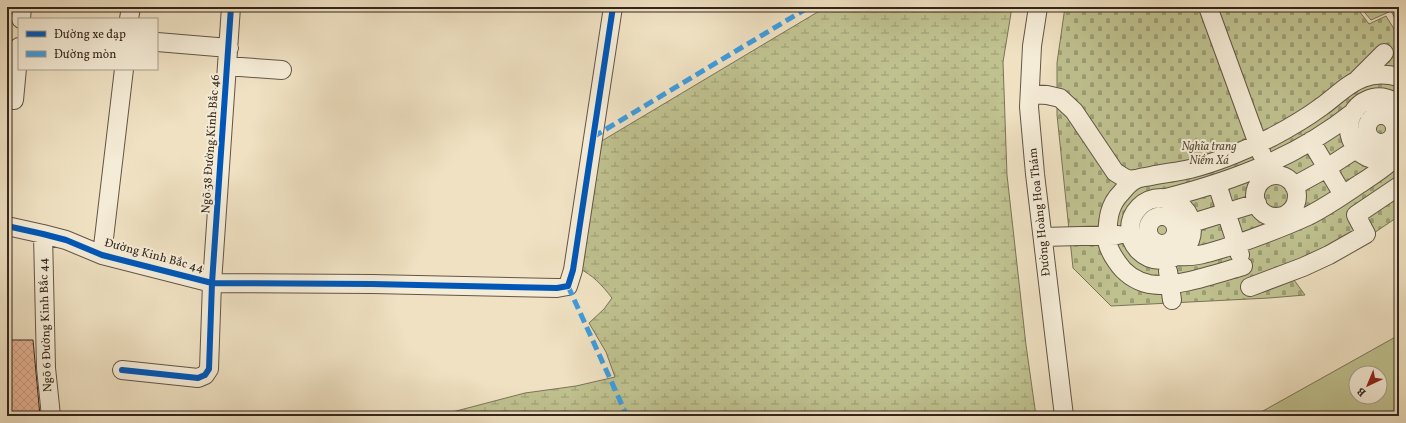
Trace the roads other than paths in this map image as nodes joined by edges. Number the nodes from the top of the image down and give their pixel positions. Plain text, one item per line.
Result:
1 (22, 7) edge
2 (131, 7) edge
3 (232, 7) edge
4 (613, 7) edge
5 (1038, 7) edge
6 (1208, 7) edge
7 (21, 18) edge
8 (129, 18) edge
9 (158, 42) edge
10 (228, 48) junction
11 (1384, 52) dead end
12 (18, 58) edge
13 (227, 66) junction
14 (124, 70) edge
15 (282, 70) dead end
16 (1399, 77) edge
17 (1350, 85) junction
18 (1030, 94) junction
19 (14, 100) dead end
20 (1391, 101) edge
21 (1355, 114) junction
22 (1382, 116) junction
23 (1367, 129) junction
24 (1397, 132) edge
25 (1310, 141) junction
26 (1257, 143) junction
27 (1378, 143) junction
28 (1356, 149) junction
29 (1398, 155) edge
30 (1378, 160) junction
31 (1326, 168) junction
32 (1267, 171) junction
33 (1136, 179) junction
34 (1217, 184) junction
35 (1294, 186) junction
36 (1399, 186) edge
37 (1343, 195) junction
38 (1257, 203) junction
39 (1171, 207) junction
40 (1136, 211) junction
41 (1226, 213) junction
42 (1151, 222) junction
43 (1192, 223) junction
44 (7, 226) edge
45 (44, 234) junction
46 (1130, 234) junction
47 (1107, 235) junction
48 (1043, 237) junction
49 (1154, 241) junction
50 (1236, 244) junction
51 (1176, 251) junction
52 (1142, 254) junction
53 (102, 255) junction
54 (1243, 266) junction
55 (212, 282) junction
56 (1171, 292) junction
57 (122, 370) dead end
58 (51, 416) edge
59 (1064, 416) edge

1 - 7 street
2 - 8 street
3 - 10 street, Ngõ 38 Đường Kinh Bắc 46
4 - 55 street, Đường Kinh Bắc 44
5 - 18 street, Đường Hoàng Hoa Thám
6 - 26 street
9 - 10 street
10 - 13 street, Ngõ 38 Đường Kinh Bắc 46
11 - 17 street
12 - 19 street
13 - 15 street
13 - 55 street, Ngõ 38 Đường Kinh Bắc 46
14 - 53 street
16 - 17 street
17 - 21 street
17 - 26 street
18 - 33 street
18 - 48 street, Đường Hoàng Hoa Thám
20 - 21 street
20 - 22 street
21 - 23 street
21 - 25 street
21 - 28 street
22 - 23 street
22 - 24 street
23 - 27 street
24 - 27 street
25 - 31 street
25 - 32 street
26 - 32 street
26 - 33 street
27 - 30 street
28 - 30 street
28 - 31 street
29 - 30 street
29 - 37 street
31 - 35 street
31 - 37 street
32 - 34 street
32 - 35 street
32 - 38 street
33 - 47 street
34 - 39 street
34 - 41 street
35 - 38 street
36 - 54 street
37 - 50 street
38 - 41 street
39 - 40 street
39 - 42 street
39 - 43 street
39 - 51 street
40 - 42 street
40 - 46 street
41 - 43 street
41 - 50 street
42 - 49 street
43 - 51 street
44 - 45 street, Đường Kinh Bắc 44
45 - 53 street, Đường Kinh Bắc 44
45 - 58 street, Ngõ 6 Đường Kinh Bắc 44
46 - 47 street
46 - 52 street
47 - 48 street
47 - 56 street
48 - 59 street, Đường Hoàng Hoa Thám
49 - 51 street
49 - 52 street
50 - 51 street
50 - 54 street
51 - 52 street
51 - 56 street
53 - 55 street, Đường Kinh Bắc 44
54 - 56 street
55 - 57 street, Ngõ 38 Đường Kinh Bắc 46

